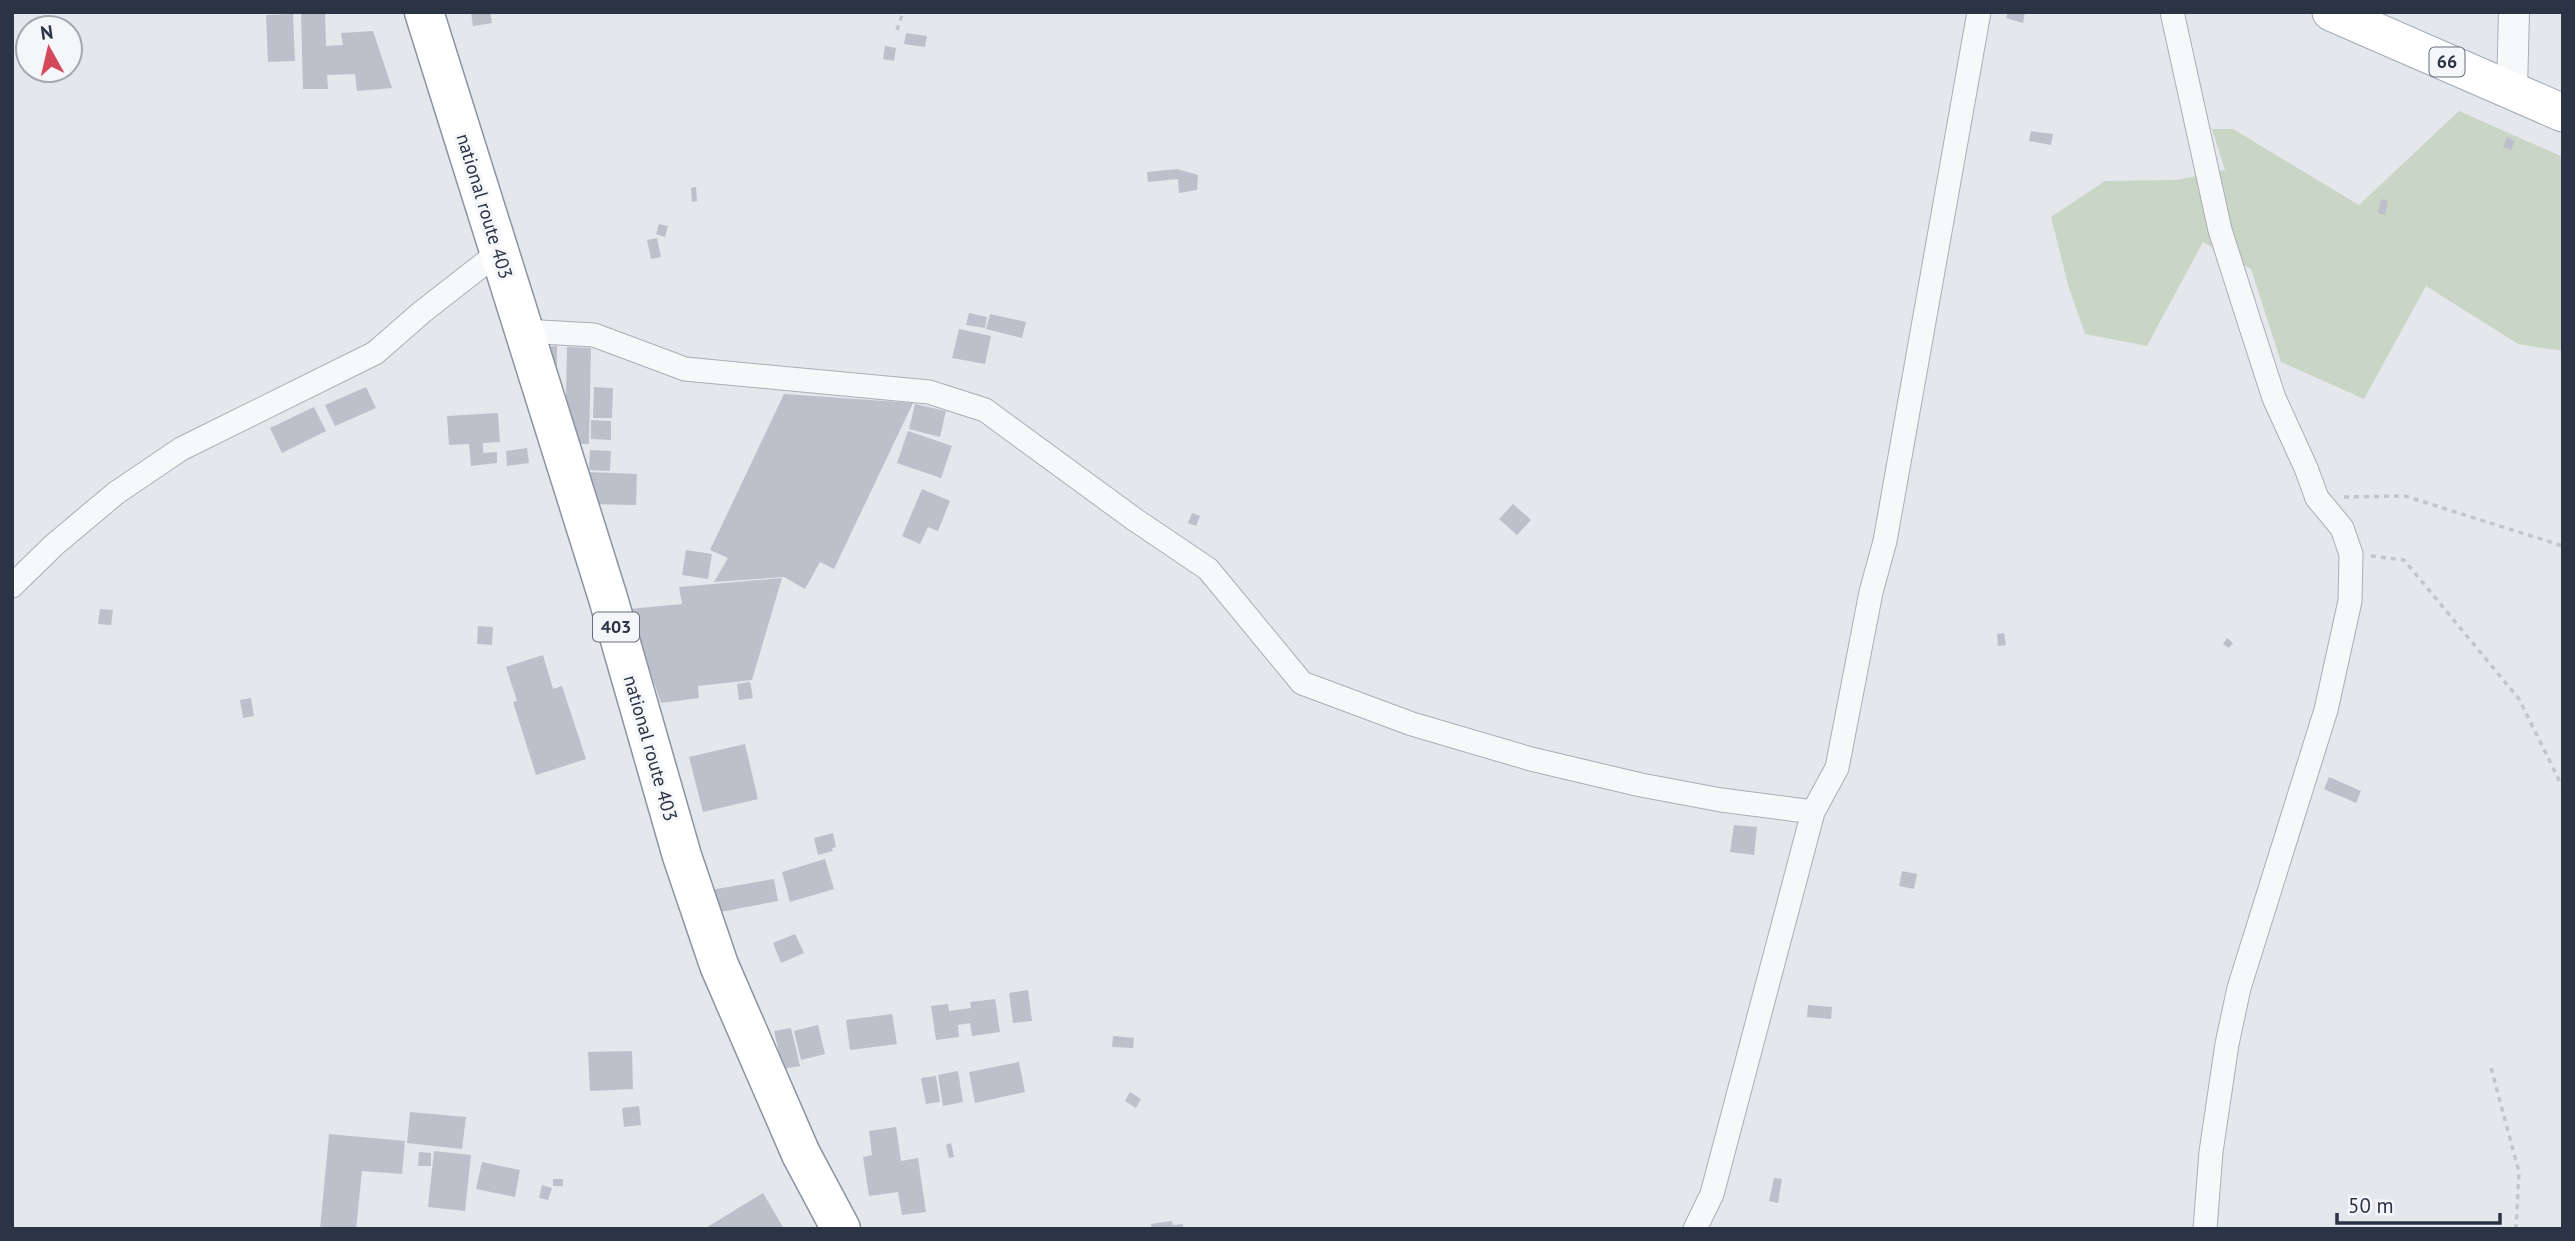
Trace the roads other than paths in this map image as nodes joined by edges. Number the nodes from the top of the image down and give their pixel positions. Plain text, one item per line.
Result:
1 (424, 12) edge
2 (1979, 12) edge
3 (2172, 12) edge
4 (2331, 12) edge
5 (2514, 12) edge
6 (2512, 90) junction
7 (2563, 113) edge
8 (499, 252) junction
9 (524, 331) junction
10 (12, 586) edge
11 (1813, 813) junction
12 (841, 1229) edge
13 (1695, 1229) edge
14 (2205, 1229) edge

1 - 8 highway, national route 403 / 403
2 - 11 street
3 - 14 street
4 - 6 main road, 66
5 - 6 street
6 - 7 main road, 66
8 - 9 highway, national route 403 / 403
8 - 10 street
9 - 11 street
9 - 12 highway, national route 403 / 403
11 - 13 street

